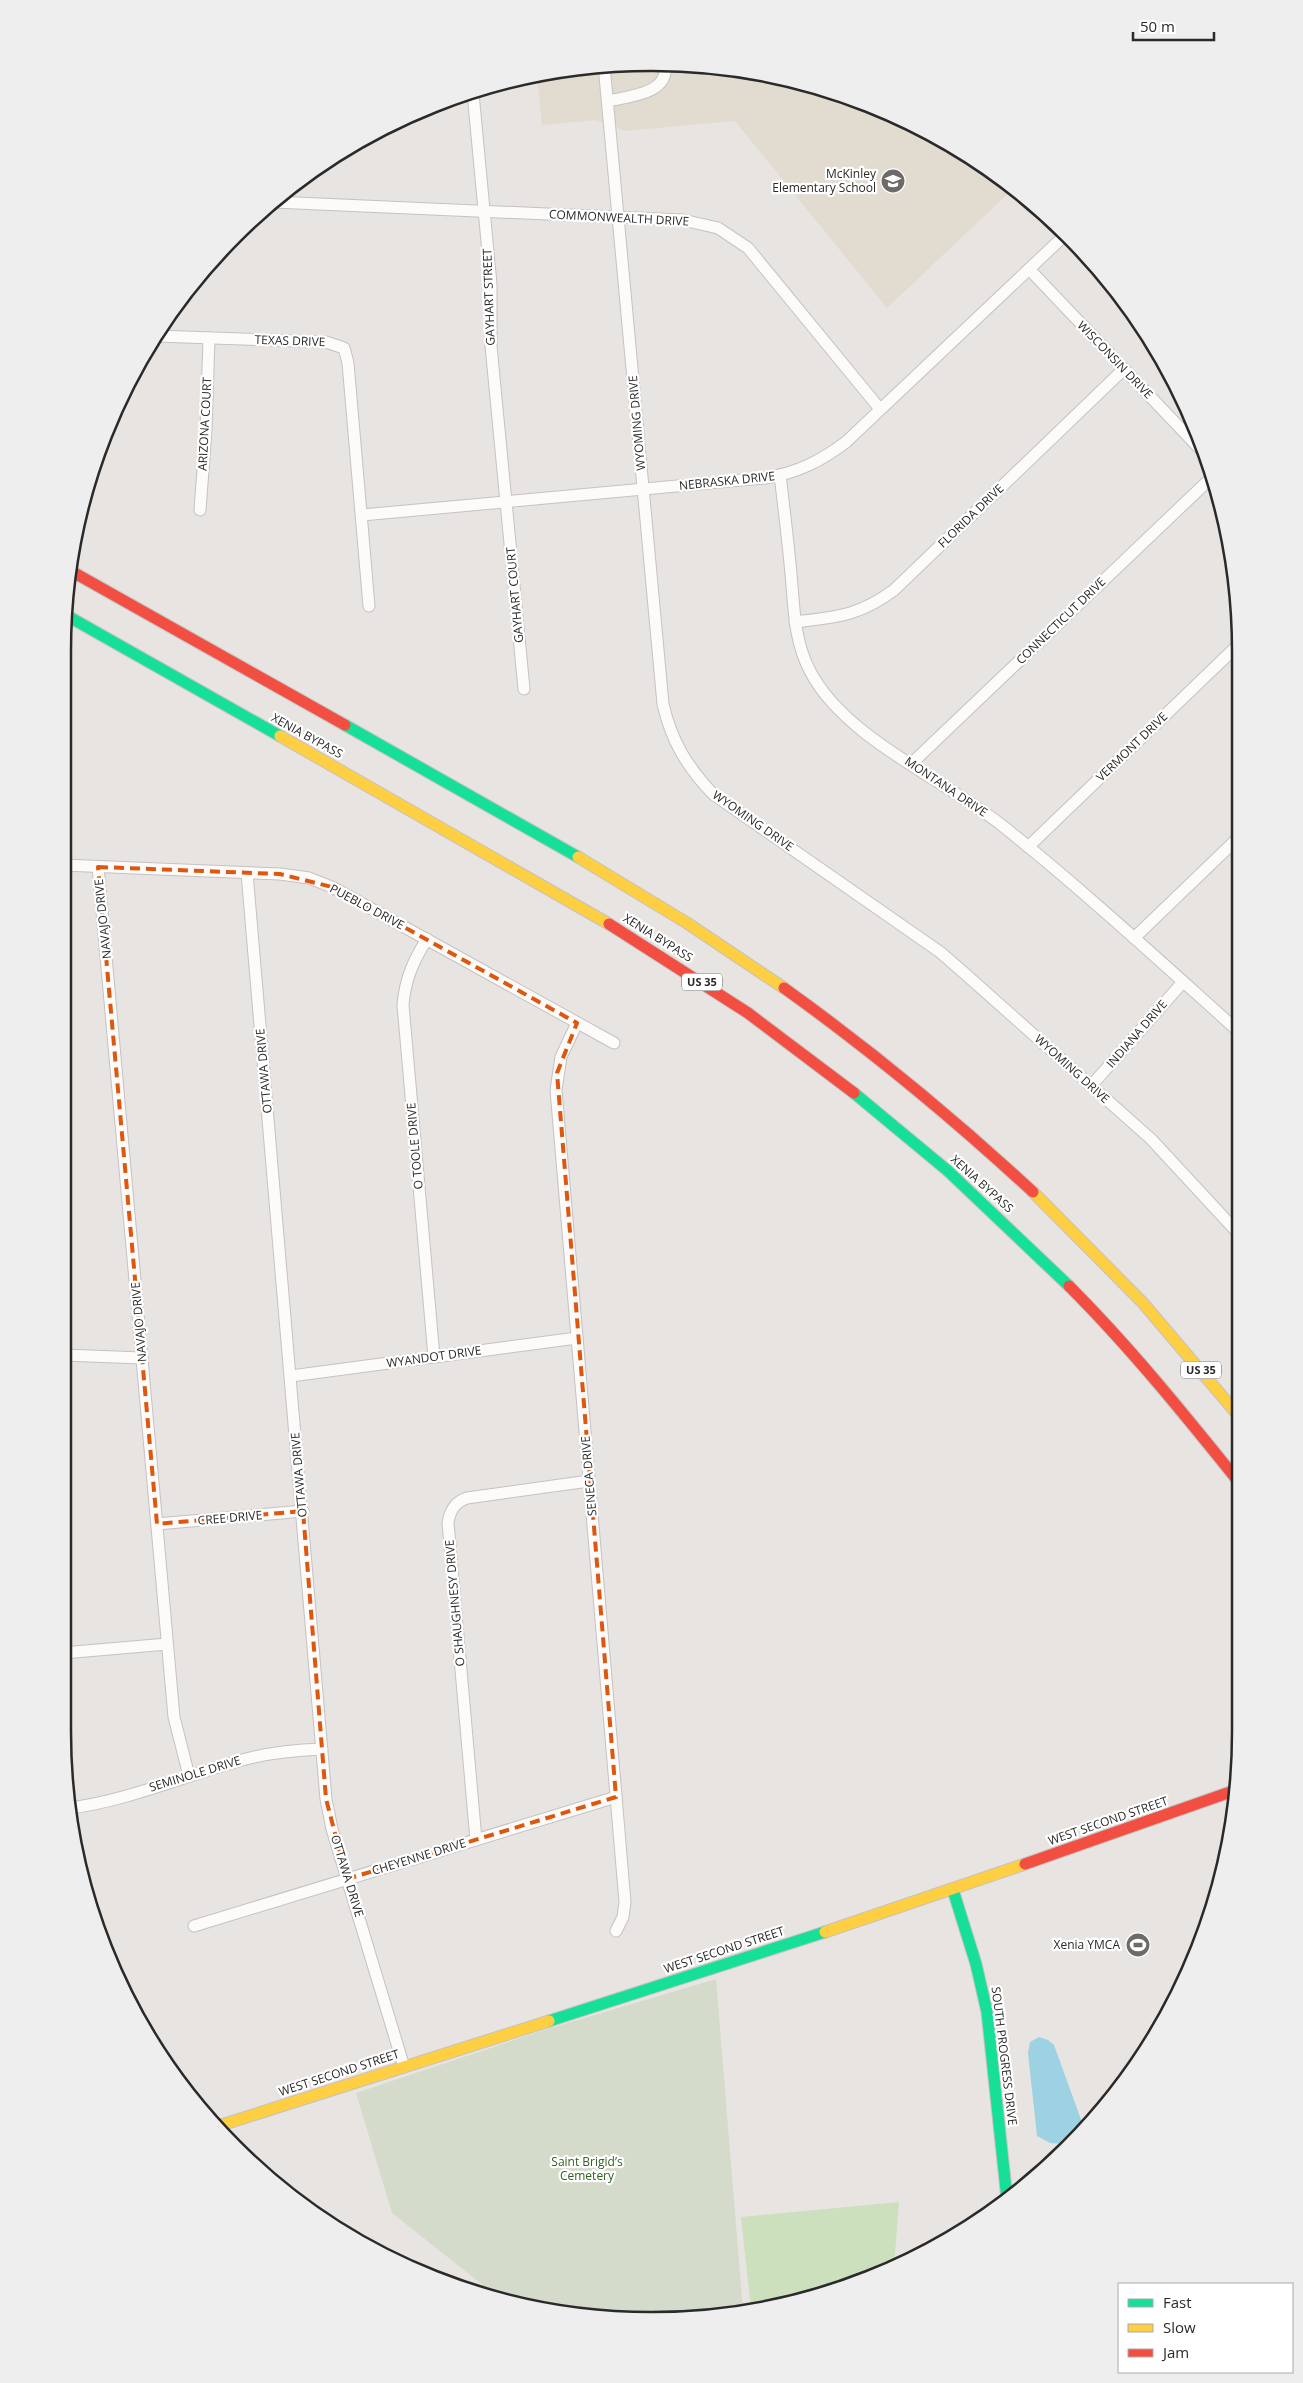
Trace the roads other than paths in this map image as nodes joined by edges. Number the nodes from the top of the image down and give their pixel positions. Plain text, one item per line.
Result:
1 (664, 71) edge
2 (605, 73) edge
3 (473, 100) edge
4 (609, 101) junction
5 (284, 202) edge
6 (484, 210) junction
7 (618, 218) junction
8 (1060, 239) edge
9 (1029, 269) junction
10 (164, 336) edge
11 (209, 338) junction
12 (1124, 369) junction
13 (880, 409) junction
14 (1192, 441) edge
15 (780, 475) junction
16 (1206, 482) edge
17 (643, 489) junction
18 (506, 501) junction
19 (200, 510) dead end
20 (362, 515) junction
21 (77, 572) edge
22 (369, 606) dead end
23 (72, 618) edge
24 (795, 622) junction
25 (72, 625) edge
26 (1232, 651) edge
27 (524, 689) dead end
28 (214, 699) junction
29 (911, 764) junction
30 (1232, 844) edge
31 (1028, 847) junction
32 (71, 865) edge
33 (98, 867) junction
34 (247, 873) junction
35 (1134, 938) junction
36 (427, 940) junction
37 (1183, 982) junction
38 (578, 1023) junction
39 (1232, 1026) edge
40 (614, 1043) dead end
41 (1091, 1086) junction
42 (1232, 1226) edge
43 (577, 1338) junction
44 (71, 1354) edge
45 (434, 1357) junction
46 (142, 1358) junction
47 (291, 1376) junction
48 (1232, 1408) edge
49 (1232, 1474) edge
50 (589, 1482) junction
51 (303, 1511) junction
52 (157, 1524) junction
53 (167, 1644) junction
54 (71, 1652) edge
55 (322, 1749) junction
56 (190, 1776) junction
57 (1229, 1793) edge
58 (616, 1797) junction
59 (76, 1807) edge
60 (476, 1840) junction
61 (347, 1879) junction
62 (953, 1890) junction
63 (194, 1926) dead end
64 (616, 1931) dead end
65 (404, 2067) junction
66 (224, 2124) edge
67 (1006, 2191) edge

1 - 4 street
2 - 4 street, WYOMING DRIVE
3 - 6 street, GAYHART STREET
4 - 7 street, WYOMING DRIVE
5 - 6 street, COMMONWEALTH DRIVE
6 - 7 street, COMMONWEALTH DRIVE
6 - 18 street, GAYHART STREET
7 - 13 street, COMMONWEALTH DRIVE
7 - 17 street, WYOMING DRIVE
8 - 9 street, NEBRASKA DRIVE
9 - 12 street, WISCONSIN DRIVE
9 - 13 street, NEBRASKA DRIVE
10 - 11 street, TEXAS DRIVE
11 - 19 street, ARIZONA COURT
11 - 20 street, TEXAS DRIVE
12 - 14 street, WISCONSIN DRIVE
12 - 24 street, FLORIDA DRIVE
13 - 15 street, NEBRASKA DRIVE
15 - 17 street, NEBRASKA DRIVE
15 - 24 street, MONTANA DRIVE
16 - 29 street, CONNECTICUT DRIVE
17 - 18 street, NEBRASKA DRIVE
17 - 41 street, WYOMING DRIVE
18 - 20 street, NEBRASKA DRIVE
18 - 27 street, GAYHART COURT
20 - 22 street
21 - 48 main road, US 35
23 - 28 main road, XENIA BYPASS / US 35
24 - 29 street, MONTANA DRIVE
25 - 28 main road
26 - 31 street, VERMONT DRIVE
28 - 49 main road, XENIA BYPASS / US 35
29 - 31 street, MONTANA DRIVE
30 - 35 street
31 - 35 street, MONTANA DRIVE
32 - 33 street, PUEBLO DRIVE
33 - 34 street, PUEBLO DRIVE
33 - 46 street, NAVAJO DRIVE
34 - 36 street, PUEBLO DRIVE
34 - 47 street, OTTAWA DRIVE
35 - 37 street, MONTANA DRIVE
36 - 38 street, PUEBLO DRIVE
36 - 45 street, O TOOLE DRIVE
37 - 39 street, MONTANA DRIVE
37 - 41 street, INDIANA DRIVE
38 - 40 street, PUEBLO DRIVE
38 - 43 street, SENECA DRIVE
41 - 42 street, WYOMING DRIVE
43 - 45 street, WYANDOT DRIVE
43 - 50 street, SENECA DRIVE
44 - 46 street
45 - 47 street, WYANDOT DRIVE
46 - 52 street, NAVAJO DRIVE
47 - 51 street, OTTAWA DRIVE
50 - 58 street, SENECA DRIVE
50 - 60 street, O SHAUGHNESY DRIVE
51 - 52 street, CREE DRIVE
51 - 55 street, OTTAWA DRIVE
52 - 53 street, NAVAJO DRIVE
53 - 54 street
53 - 56 street, NAVAJO DRIVE
55 - 56 street, SEMINOLE DRIVE
55 - 61 street, OTTAWA DRIVE
56 - 59 street, SEMINOLE DRIVE
57 - 62 main road, WEST SECOND STREET
58 - 60 street, CHEYENNE DRIVE
58 - 64 street, SENECA DRIVE
60 - 61 street, CHEYENNE DRIVE
61 - 63 street, CHEYENNE DRIVE
61 - 65 street, OTTAWA DRIVE
62 - 65 main road, WEST SECOND STREET
62 - 67 main road, SOUTH PROGRESS DRIVE
65 - 66 main road, WEST SECOND STREET

